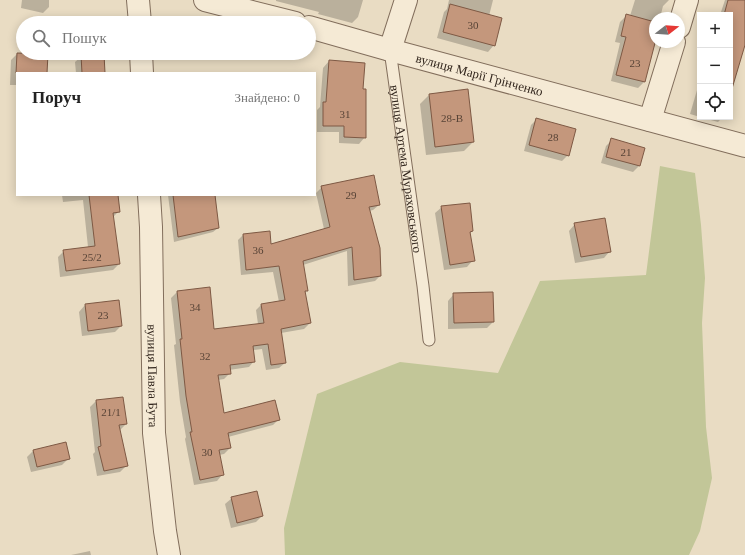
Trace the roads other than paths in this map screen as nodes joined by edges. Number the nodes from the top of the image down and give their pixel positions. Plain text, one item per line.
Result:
1 (138, 0) edge
2 (205, 0) edge
3 (406, 0) edge
4 (688, 0) edge
5 (684, 12) edge
6 (139, 16) edge
7 (268, 16) edge
8 (316, 29) edge
9 (672, 48) edge
10 (390, 50) junction
11 (141, 60) edge
12 (142, 72) edge
13 (650, 120) junction
14 (745, 146) edge
15 (149, 196) edge
16 (429, 340) dead end
17 (169, 555) edge

1 - 6 street
2 - 7 street
3 - 10 street, вулиця Артема Мураховського
4 - 5 street
8 - 10 street, вулиця Марії Грінченко
9 - 13 street
10 - 13 street, вулиця Марії Грінченко
10 - 16 lane, вулиця Артема Мураховського
11 - 12 street
13 - 14 street, вулиця Марії Грінченко
15 - 17 street, вулиця Павла Бута

